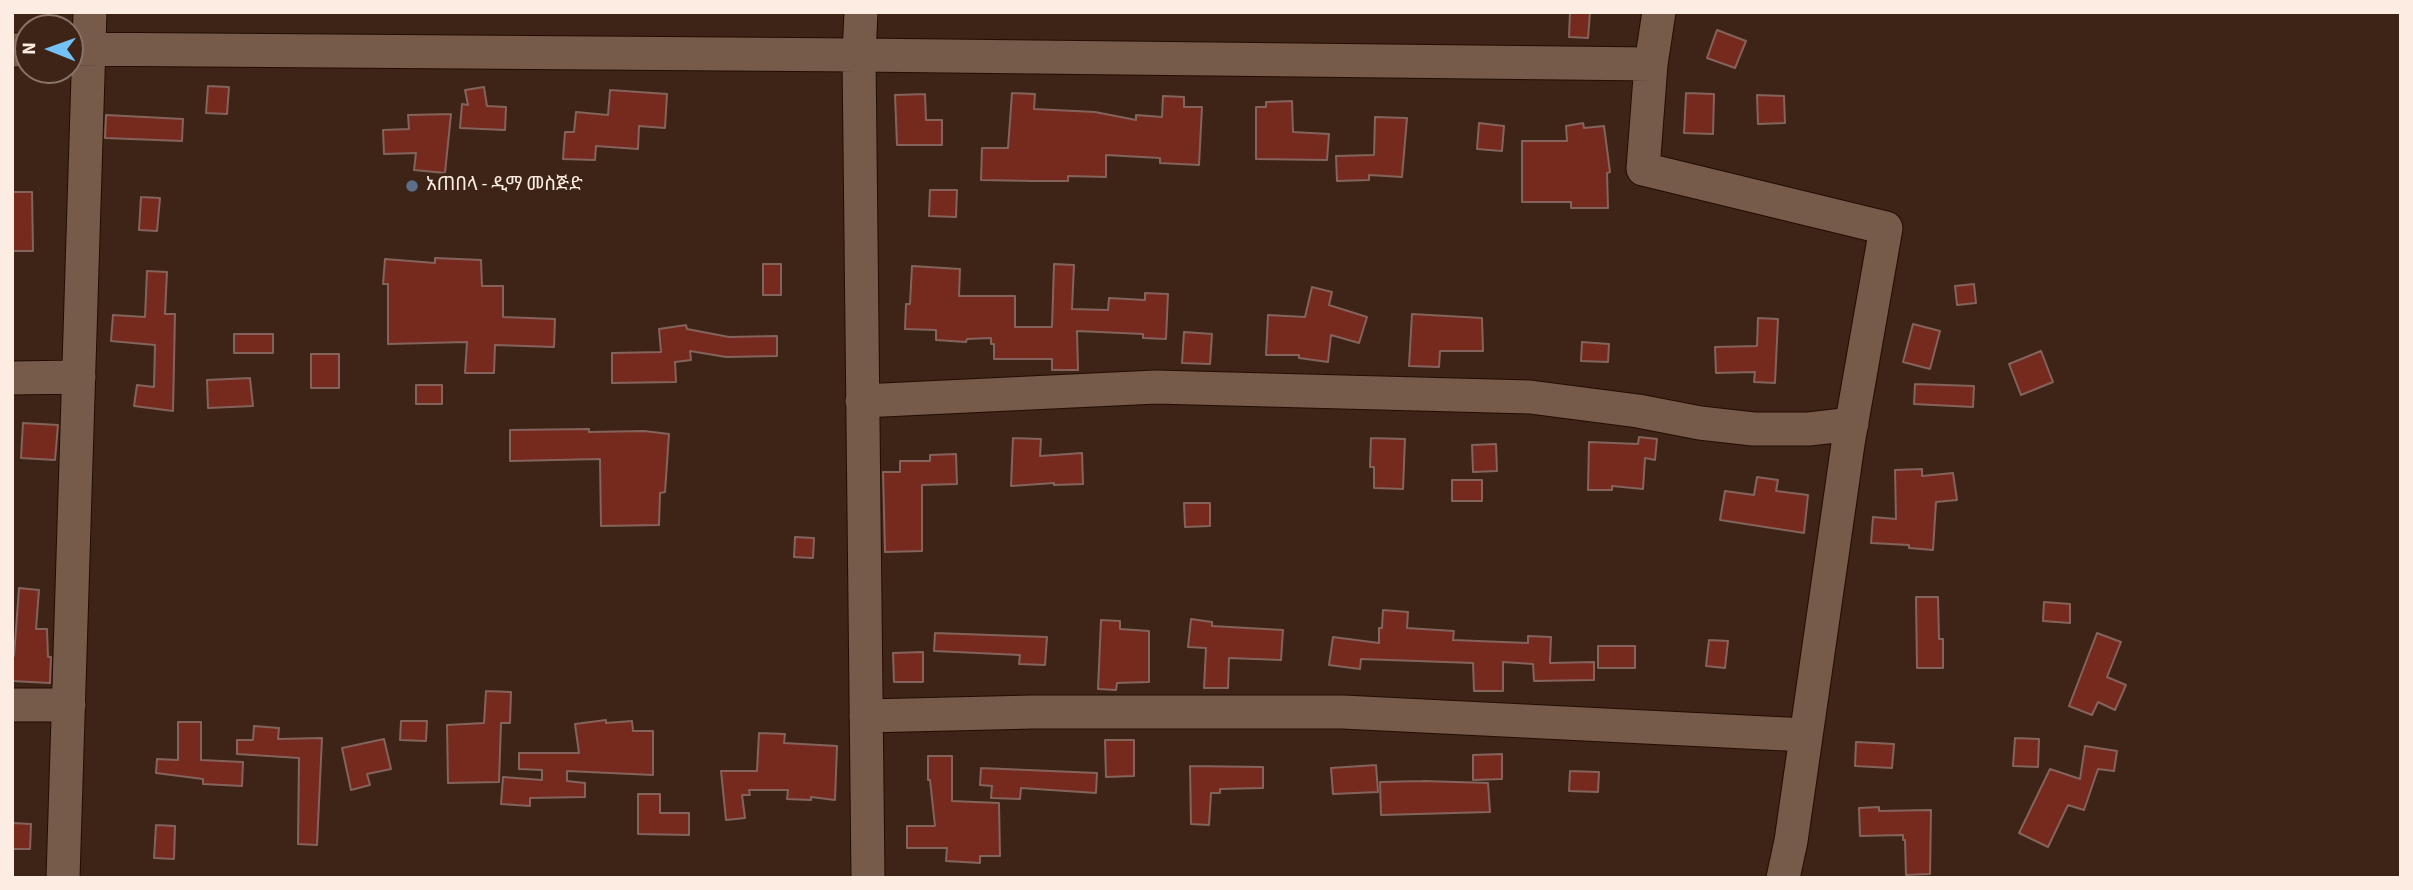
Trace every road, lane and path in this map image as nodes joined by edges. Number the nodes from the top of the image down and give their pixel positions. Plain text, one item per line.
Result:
1 (90, 12) edge
2 (861, 12) edge
3 (1659, 12) edge
4 (84, 34) edge
5 (84, 49) edge
6 (859, 55) junction
7 (1651, 64) junction
8 (80, 84) edge
9 (79, 377) junction
10 (12, 378) edge
11 (862, 401) junction
12 (1852, 424) junction
13 (12, 705) edge
14 (69, 705) junction
15 (866, 716) junction
16 (1806, 735) junction
17 (63, 878) edge
18 (868, 878) edge
19 (1783, 878) edge

1 - 4 street
2 - 6 street
3 - 7 street
5 - 6 street
6 - 7 street
6 - 11 street
7 - 12 street
8 - 9 street
9 - 10 street
9 - 14 street
11 - 12 street
11 - 15 street
12 - 16 street
13 - 14 street
14 - 17 street
15 - 16 street
15 - 18 street
16 - 19 street

